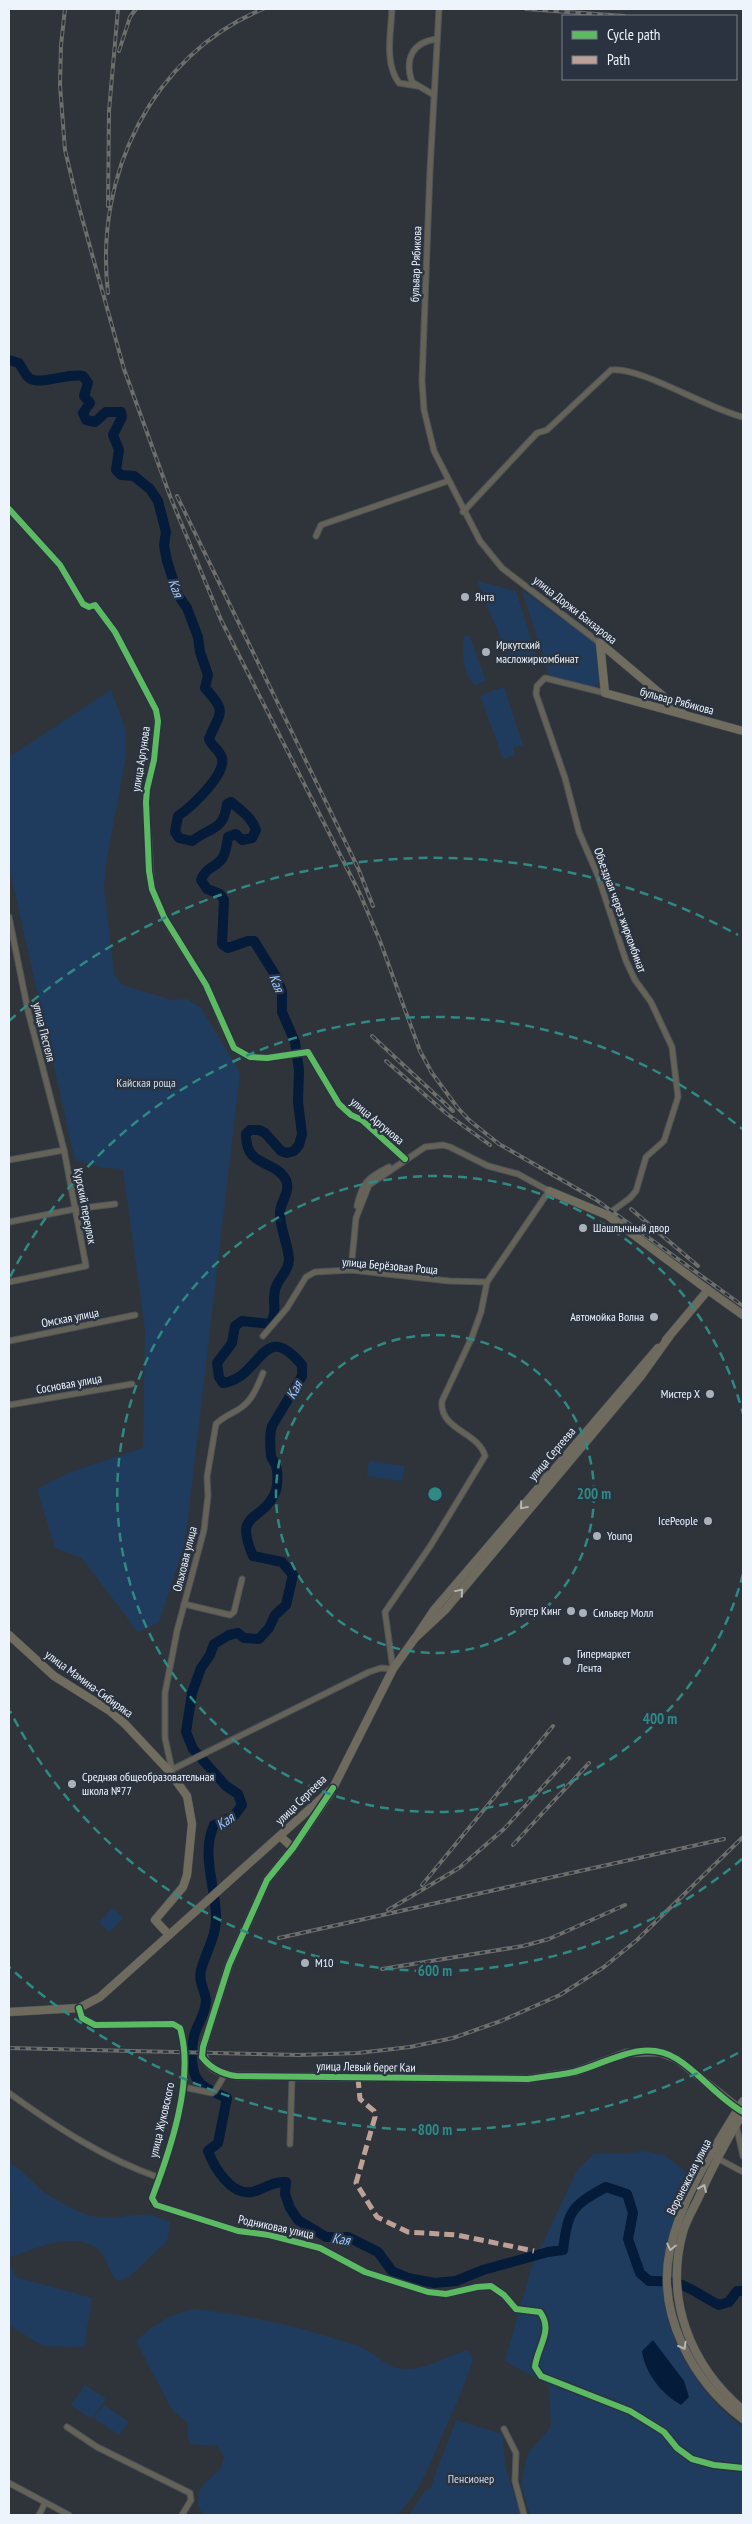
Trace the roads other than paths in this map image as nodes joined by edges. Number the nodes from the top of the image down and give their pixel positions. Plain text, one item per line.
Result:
1 (392, 9) edge
2 (440, 9) edge
3 (437, 39) junction
4 (417, 86) junction
5 (434, 95) junction
6 (743, 417) edge
7 (448, 481) junction
8 (9, 509) edge
9 (463, 512) junction
10 (316, 536) dead end
11 (600, 644) junction
12 (545, 678) joint
13 (605, 693) junction
14 (686, 714) junction
15 (743, 731) edge
16 (9, 917) edge
17 (290, 1054) junction
18 (64, 1150) junction
19 (405, 1159) junction
20 (9, 1160) edge
21 (549, 1191) junction
22 (115, 1204) dead end
23 (75, 1209) junction
24 (608, 1215) junction
25 (9, 1222) edge
26 (350, 1270) junction
27 (9, 1282) edge
28 (487, 1282) junction
29 (708, 1290) junction
30 (135, 1315) dead end
31 (743, 1315) edge
32 (263, 1336) dead end
33 (669, 1337) junction
34 (9, 1341) edge
35 (262, 1373) dead end
36 (132, 1384) dead end
37 (9, 1405) edge
38 (542, 1470) dead end
39 (544, 1481) junction
40 (242, 1579) dead end
41 (184, 1604) junction
42 (9, 1635) edge
43 (417, 1636) junction
44 (394, 1668) junction
45 (170, 1771) junction
46 (333, 1788) junction
47 (280, 1836) junction
48 (293, 1848) junction
49 (169, 1935) junction
50 (79, 2008) junction
51 (9, 2011) edge
52 (225, 2074) junction
53 (292, 2077) junction
54 (183, 2087) junction
55 (9, 2092) edge
56 (743, 2101) edge
57 (742, 2111) edge
58 (736, 2124) junction
59 (290, 2144) dead end
60 (743, 2156) edge
61 (714, 2157) junction
62 (743, 2172) edge
63 (160, 2178) junction
64 (742, 2415) edge
65 (67, 2427) dead end
66 (504, 2429) dead end
67 (743, 2468) edge
68 (9, 2483) edge
69 (45, 2503) junction
70 (39, 2515) edge
71 (69, 2515) edge
72 (182, 2515) edge
73 (524, 2515) edge

1 - 4 street
2 - 3 street, бульвар Рябикова
3 - 4 street
3 - 5 street, бульвар Рябикова
4 - 5 street
5 - 7 street, бульвар Рябикова
6 - 9 street
7 - 9 street, бульвар Рябикова
7 - 10 street
8 - 17 street, улица Аргунова
9 - 11 street, улица Доржи Банзарова
11 - 13 street
11 - 14 street, улица Доржи Банзарова
12 - 13 street, бульвар Рябикова
12 - 24 street, Объездная через жиркомбинат
13 - 14 street, бульвар Рябикова
14 - 15 street, бульвар Рябикова
16 - 18 street, улица Пестеля
17 - 19 street, bridge
17 - 19 street, улица Аргунова, bridge
18 - 20 street
18 - 23 street, Курский переулок
19 - 21 street, улица Аргунова
19 - 26 street
21 - 24 street, улица Аргунова
21 - 28 street
22 - 23 street
23 - 25 street
23 - 27 street, Курский переулок
24 - 29 street, улица Аргунова
26 - 28 street, улица Берёзовая Роща
26 - 32 street, улица Берёзовая Роща
28 - 44 street
29 - 31 main road, улица Аргунова
29 - 33 main road, улица Сергеева
30 - 34 street, Омская улица
33 - 39 main road, улица Сергеева
43 -> 33 main road, улица Сергеева
35 - 41 street, Ольховая улица
36 - 37 street, Сосновая улица
38 - 39 street
39 -> 43 main road, улица Сергеева
40 - 41 street
41 - 45 street, Ольховая улица
42 - 45 street, улица Мамина-Сибиряка
43 - 44 main road, улица Сергеева
44 - 45 street
44 - 46 main road, улица Сергеева
45 - 49 street, улица Мамина-Сибиряка
46 - 47 main road, улица Сергеева
46 - 48 street
47 - 48 street
47 - 49 main road, улица Сергеева
48 - 52 street, улица Левый берег Каи
49 - 50 main road, улица Сергеева
50 - 51 main road
50 - 54 street, улица Жуковского
52 - 53 street, улица Левый берег Каи
52 - 54 street
53 - 57 street, улица Левый берег Каи
53 - 59 street
54 - 63 street, улица Жуковского
55 - 63 street, улица Жуковского
56 - 57 main road, Воронежская улица
57 - 58 main road, Воронежская улица
57 - 61 main road, Воронежская улица
58 - 60 street
58 - 61 main road, Воронежская улица
61 - 62 street
64 -> 61 main road, Воронежская улица
61 -> 64 main road, Воронежская улица
63 - 67 street, Родниковая улица
65 - 72 street
66 - 73 street
68 - 69 street
69 - 70 street
69 - 71 street

